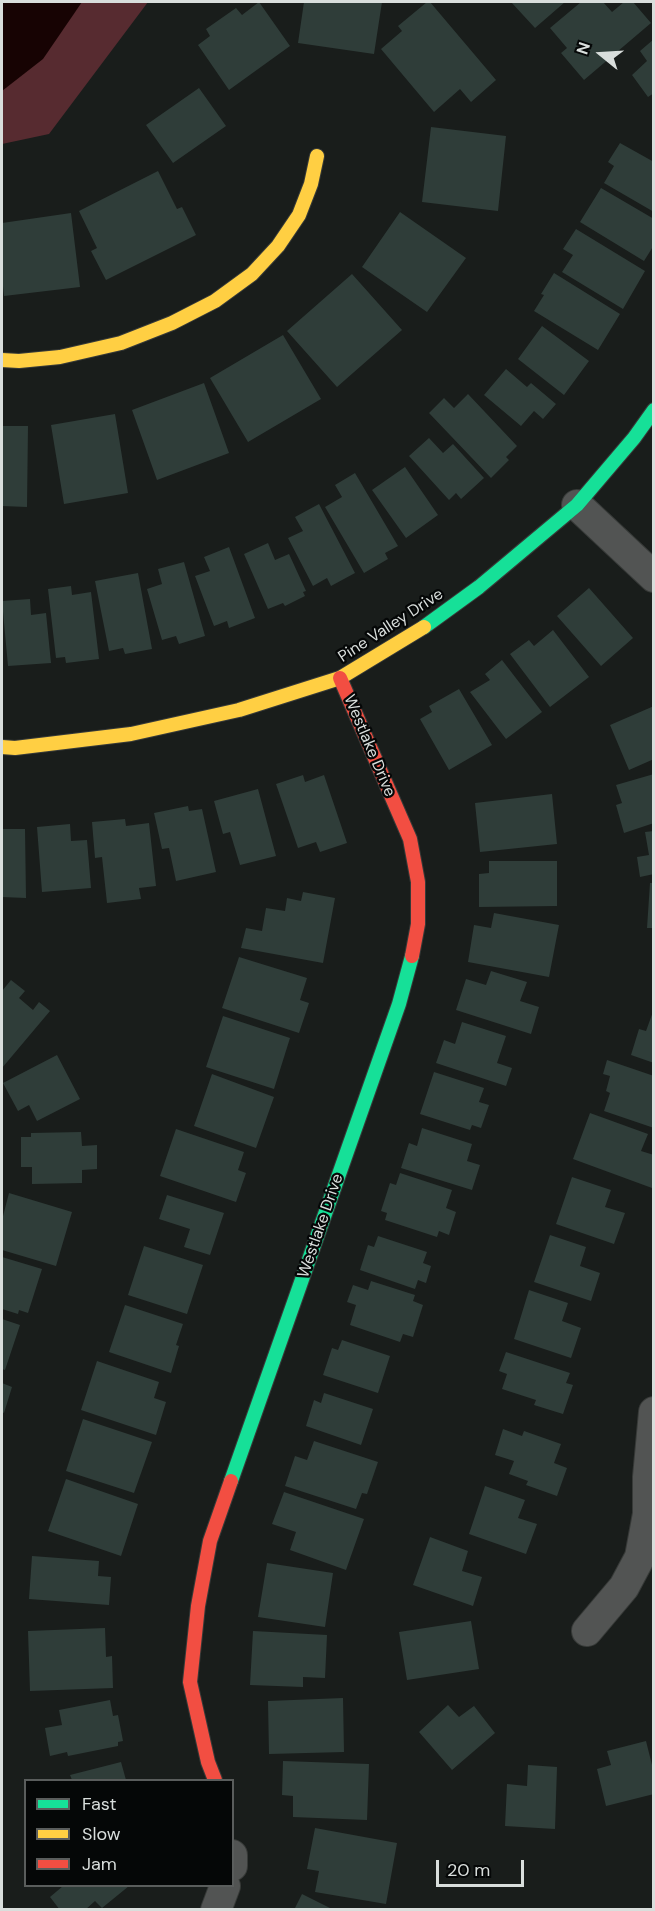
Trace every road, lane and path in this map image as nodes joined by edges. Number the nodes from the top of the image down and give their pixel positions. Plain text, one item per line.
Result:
1 (317, 156) dead end
2 (2, 360) edge
3 (654, 410) edge
4 (578, 505) junction
5 (654, 576) edge
6 (340, 678) junction
7 (2, 747) edge
8 (654, 1412) edge
9 (587, 1631) dead end
10 (215, 1779) edge
11 (225, 1887) edge
12 (216, 1910) edge

1 - 2 street
3 - 4 street, Pine Valley Drive
4 - 5 street
4 - 6 street, Pine Valley Drive
6 - 7 street, Pine Valley Drive
6 - 10 street, Westlake Drive
8 - 9 street
11 - 12 street

